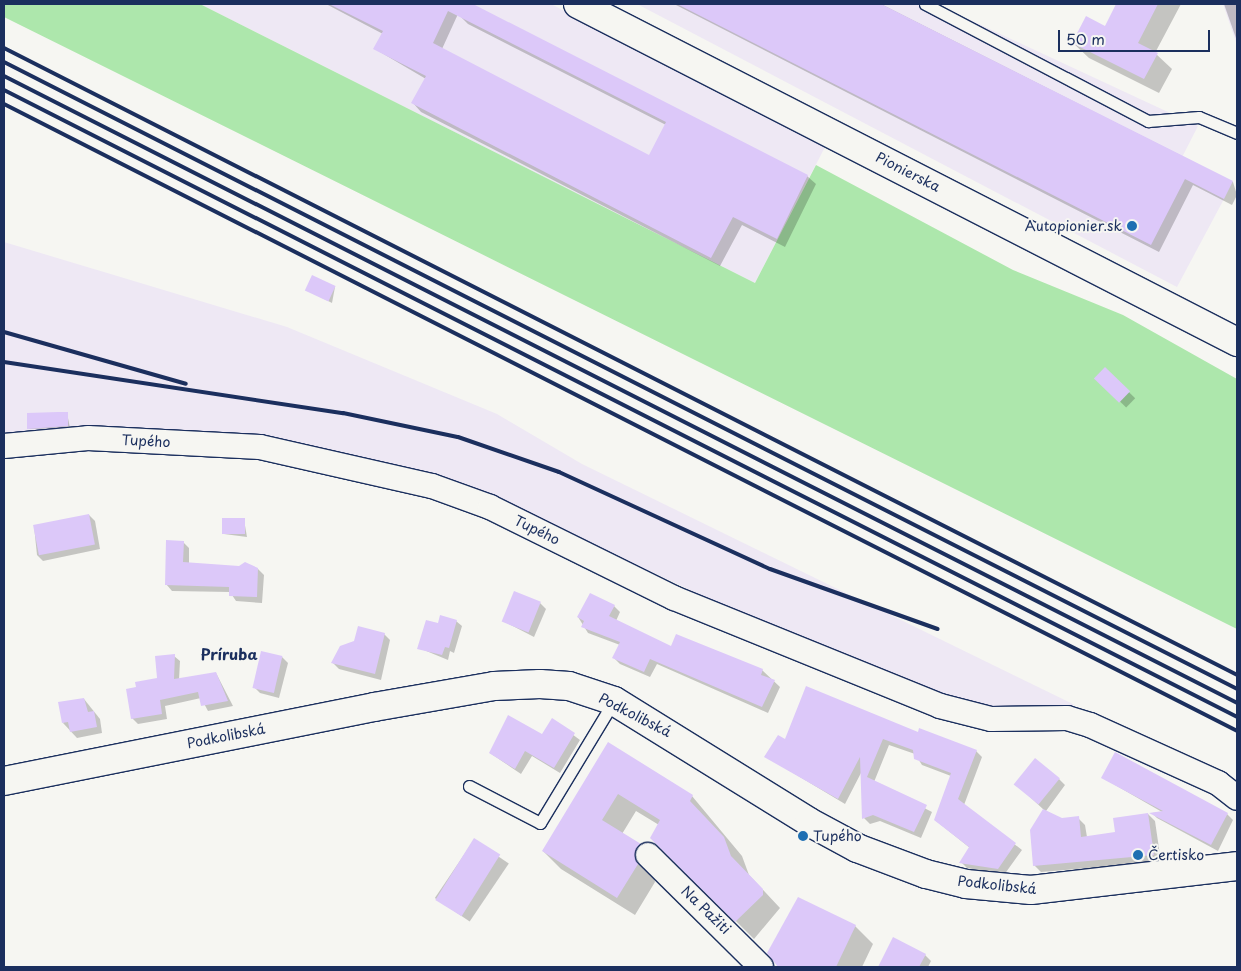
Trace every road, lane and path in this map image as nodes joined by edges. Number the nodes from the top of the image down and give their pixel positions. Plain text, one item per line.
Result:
1 (580, 4) edge
2 (925, 4) edge
3 (1237, 133) edge
4 (1237, 342) edge
5 (4, 446) edge
6 (614, 701) junction
7 (4, 781) edge
8 (469, 786) dead end
9 (1237, 798) edge
10 (648, 855) dead end
11 (1237, 866) edge
12 (761, 967) edge

1 - 4 street, Pionierska
2 - 3 lane
5 - 9 street, Tupého
6 - 7 street, Podkolibská
6 - 8 lane
6 - 11 street, Podkolibská
10 - 12 street, Na Pažiti

